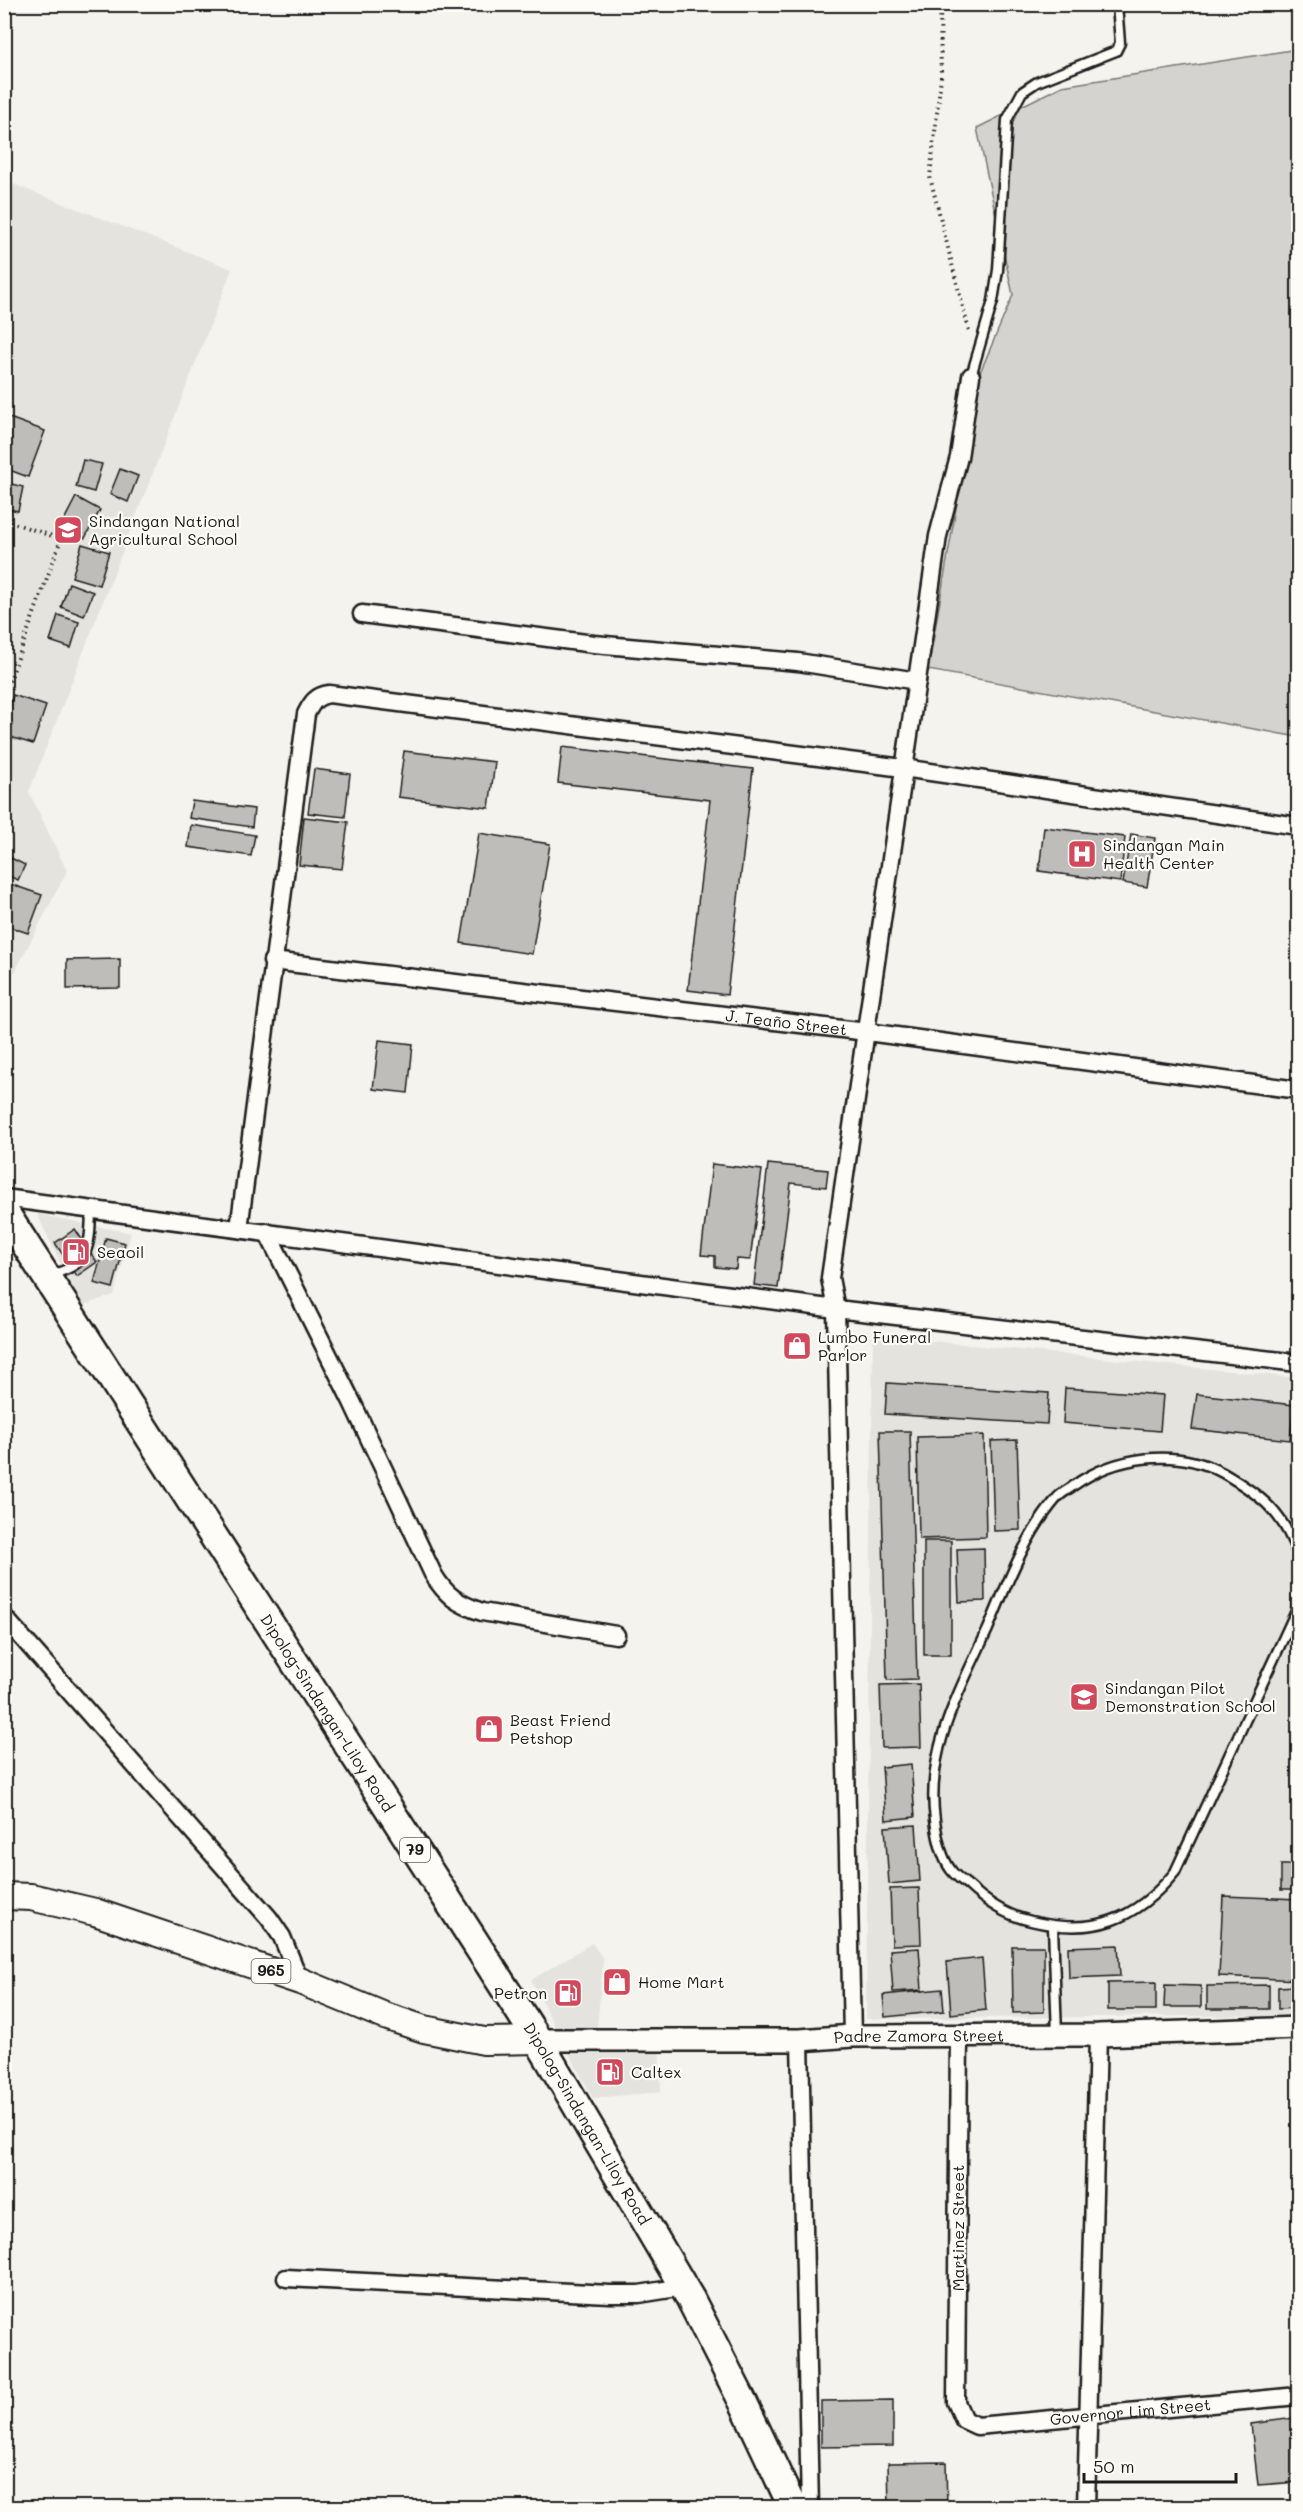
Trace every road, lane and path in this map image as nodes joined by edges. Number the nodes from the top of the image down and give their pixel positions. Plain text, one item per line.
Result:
1 (940, 4) edge
2 (1118, 4) edge
3 (975, 358) junction
4 (971, 376) joint
5 (4, 520) edge
6 (362, 614) dead end
7 (917, 681) junction
8 (4, 682) edge
9 (903, 768) junction
10 (1299, 826) edge
11 (272, 961) junction
12 (867, 1032) junction
13 (1299, 1089) edge
14 (4, 1198) edge
15 (91, 1210) junction
16 (4, 1211) edge
17 (238, 1229) junction
18 (267, 1232) junction
19 (46, 1276) junction
20 (836, 1309) junction
21 (1299, 1363) edge
22 (1299, 1556) edge
23 (1299, 1598) edge
24 (4, 1617) edge
25 (616, 1635) dead end
26 (4, 1896) edge
27 (1053, 1927) junction
28 (300, 1981) junction
29 (1299, 2028) edge
30 (959, 2034) junction
31 (1098, 2034) junction
32 (1057, 2035) junction
33 (852, 2036) junction
34 (538, 2040) junction
35 (800, 2040) junction
36 (286, 2278) dead end
37 (683, 2287) junction
38 (1299, 2396) edge
39 (1088, 2414) junction
40 (964, 2420) joint
41 (793, 2508) edge
42 (810, 2508) edge
43 (1086, 2508) edge

1 - 3 path
2 - 3 lane
3 - 4 lane
4 - 7 street
5 - 8 path
6 - 7 street
7 - 9 street
9 - 10 street
9 - 11 street
9 - 12 street
11 - 12 street, J. Teaño Street
11 - 17 street
12 - 13 street, J. Teaño Street
12 - 20 street
14 - 15 street
15 - 17 street
15 - 19 lane
16 - 19 highway, Dipolog-Sindangan-Liloy Road / 79
17 - 18 street
18 - 20 street
18 - 25 street
19 - 34 highway, Dipolog-Sindangan-Liloy Road / 79
20 - 21 street
20 - 33 street
22 - 27 lane
23 - 27 lane
24 - 28 street
26 - 28 main road, 965
27 - 32 lane
28 - 34 main road, 965
29 - 31 street, Padre Zamora Street
30 - 32 street, Padre Zamora Street
30 - 33 street, Padre Zamora Street
30 - 40 street, Martinez Street
31 - 32 street, Padre Zamora Street
31 - 39 street
33 - 35 street, Padre Zamora Street
34 - 35 street, Padre Zamora Street
34 - 37 highway, Dipolog-Sindangan-Liloy Road / 79
35 - 42 street
36 - 37 street
37 - 41 highway, Dipolog-Sindangan-Liloy Road / 79
38 - 39 street, Governor Lim Street
39 - 40 street, Governor Lim Street
39 - 43 street

